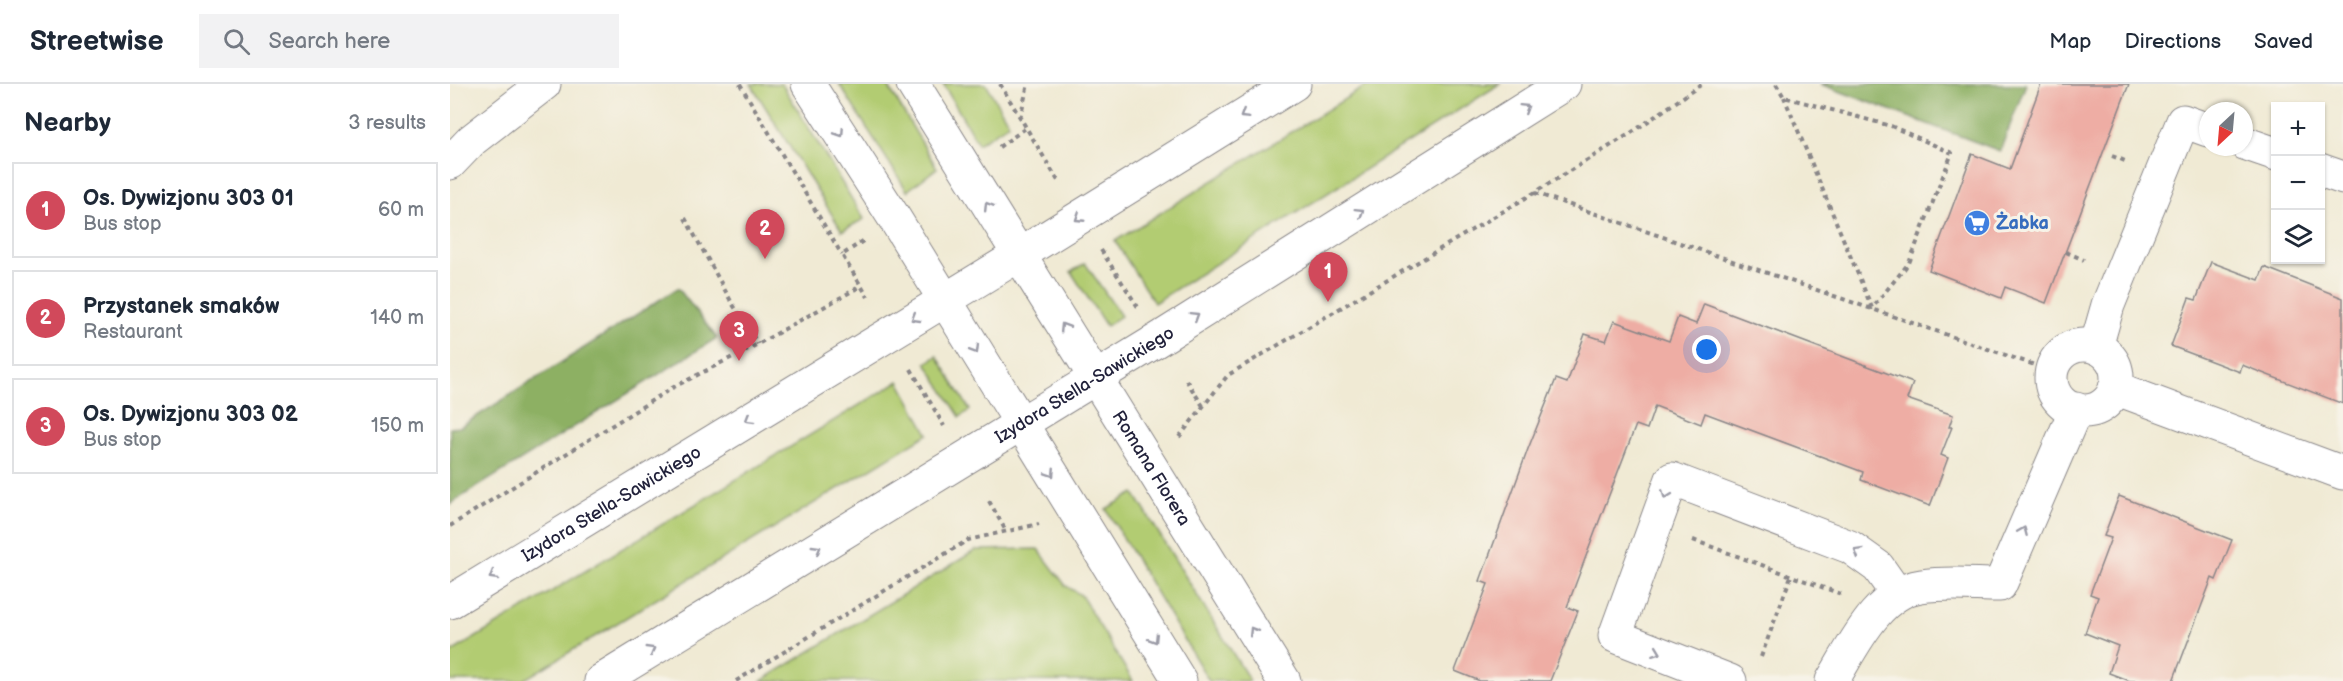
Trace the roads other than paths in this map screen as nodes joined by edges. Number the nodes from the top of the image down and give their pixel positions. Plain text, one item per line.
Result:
1 (544, 84) edge
2 (808, 84) edge
3 (913, 84) edge
4 (1294, 84) edge
5 (1564, 84) edge
6 (2199, 127) edge
7 (2253, 146) edge
8 (2271, 152) edge
9 (450, 163) edge
10 (2325, 172) edge
11 (2343, 178) edge
12 (1019, 255) junction
13 (945, 300) junction
14 (2096, 347) junction
15 (1095, 377) junction
16 (2115, 388) junction
17 (2076, 409) junction
18 (1020, 424) junction
19 (2343, 473) edge
20 (450, 602) edge
21 (1889, 602) junction
22 (601, 681) edge
23 (1180, 681) edge
24 (1284, 681) edge
25 (1730, 681) edge
26 (1832, 681) edge

1 - 9 street
2 -> 13 street
12 -> 3 street, Romana Florera
4 -> 12 street, Izydora Stella-Sawickiego
15 -> 5 street, Izydora Stella-Sawickiego
6 - 14 street
7 - 8 street
10 - 11 street
12 - 13 street, Izydora Stella-Sawickiego
15 -> 12 street, Romana Florera
13 -> 18 street
13 -> 20 street, Izydora Stella-Sawickiego
14 - 16 street
14 - 17 street
15 - 18 street, Izydora Stella-Sawickiego
24 -> 15 street, Romana Florera
16 - 17 street
16 - 19 street
21 -> 17 street
22 -> 18 street, Izydora Stella-Sawickiego
18 -> 23 street
21 -> 25 street
21 - 26 street

